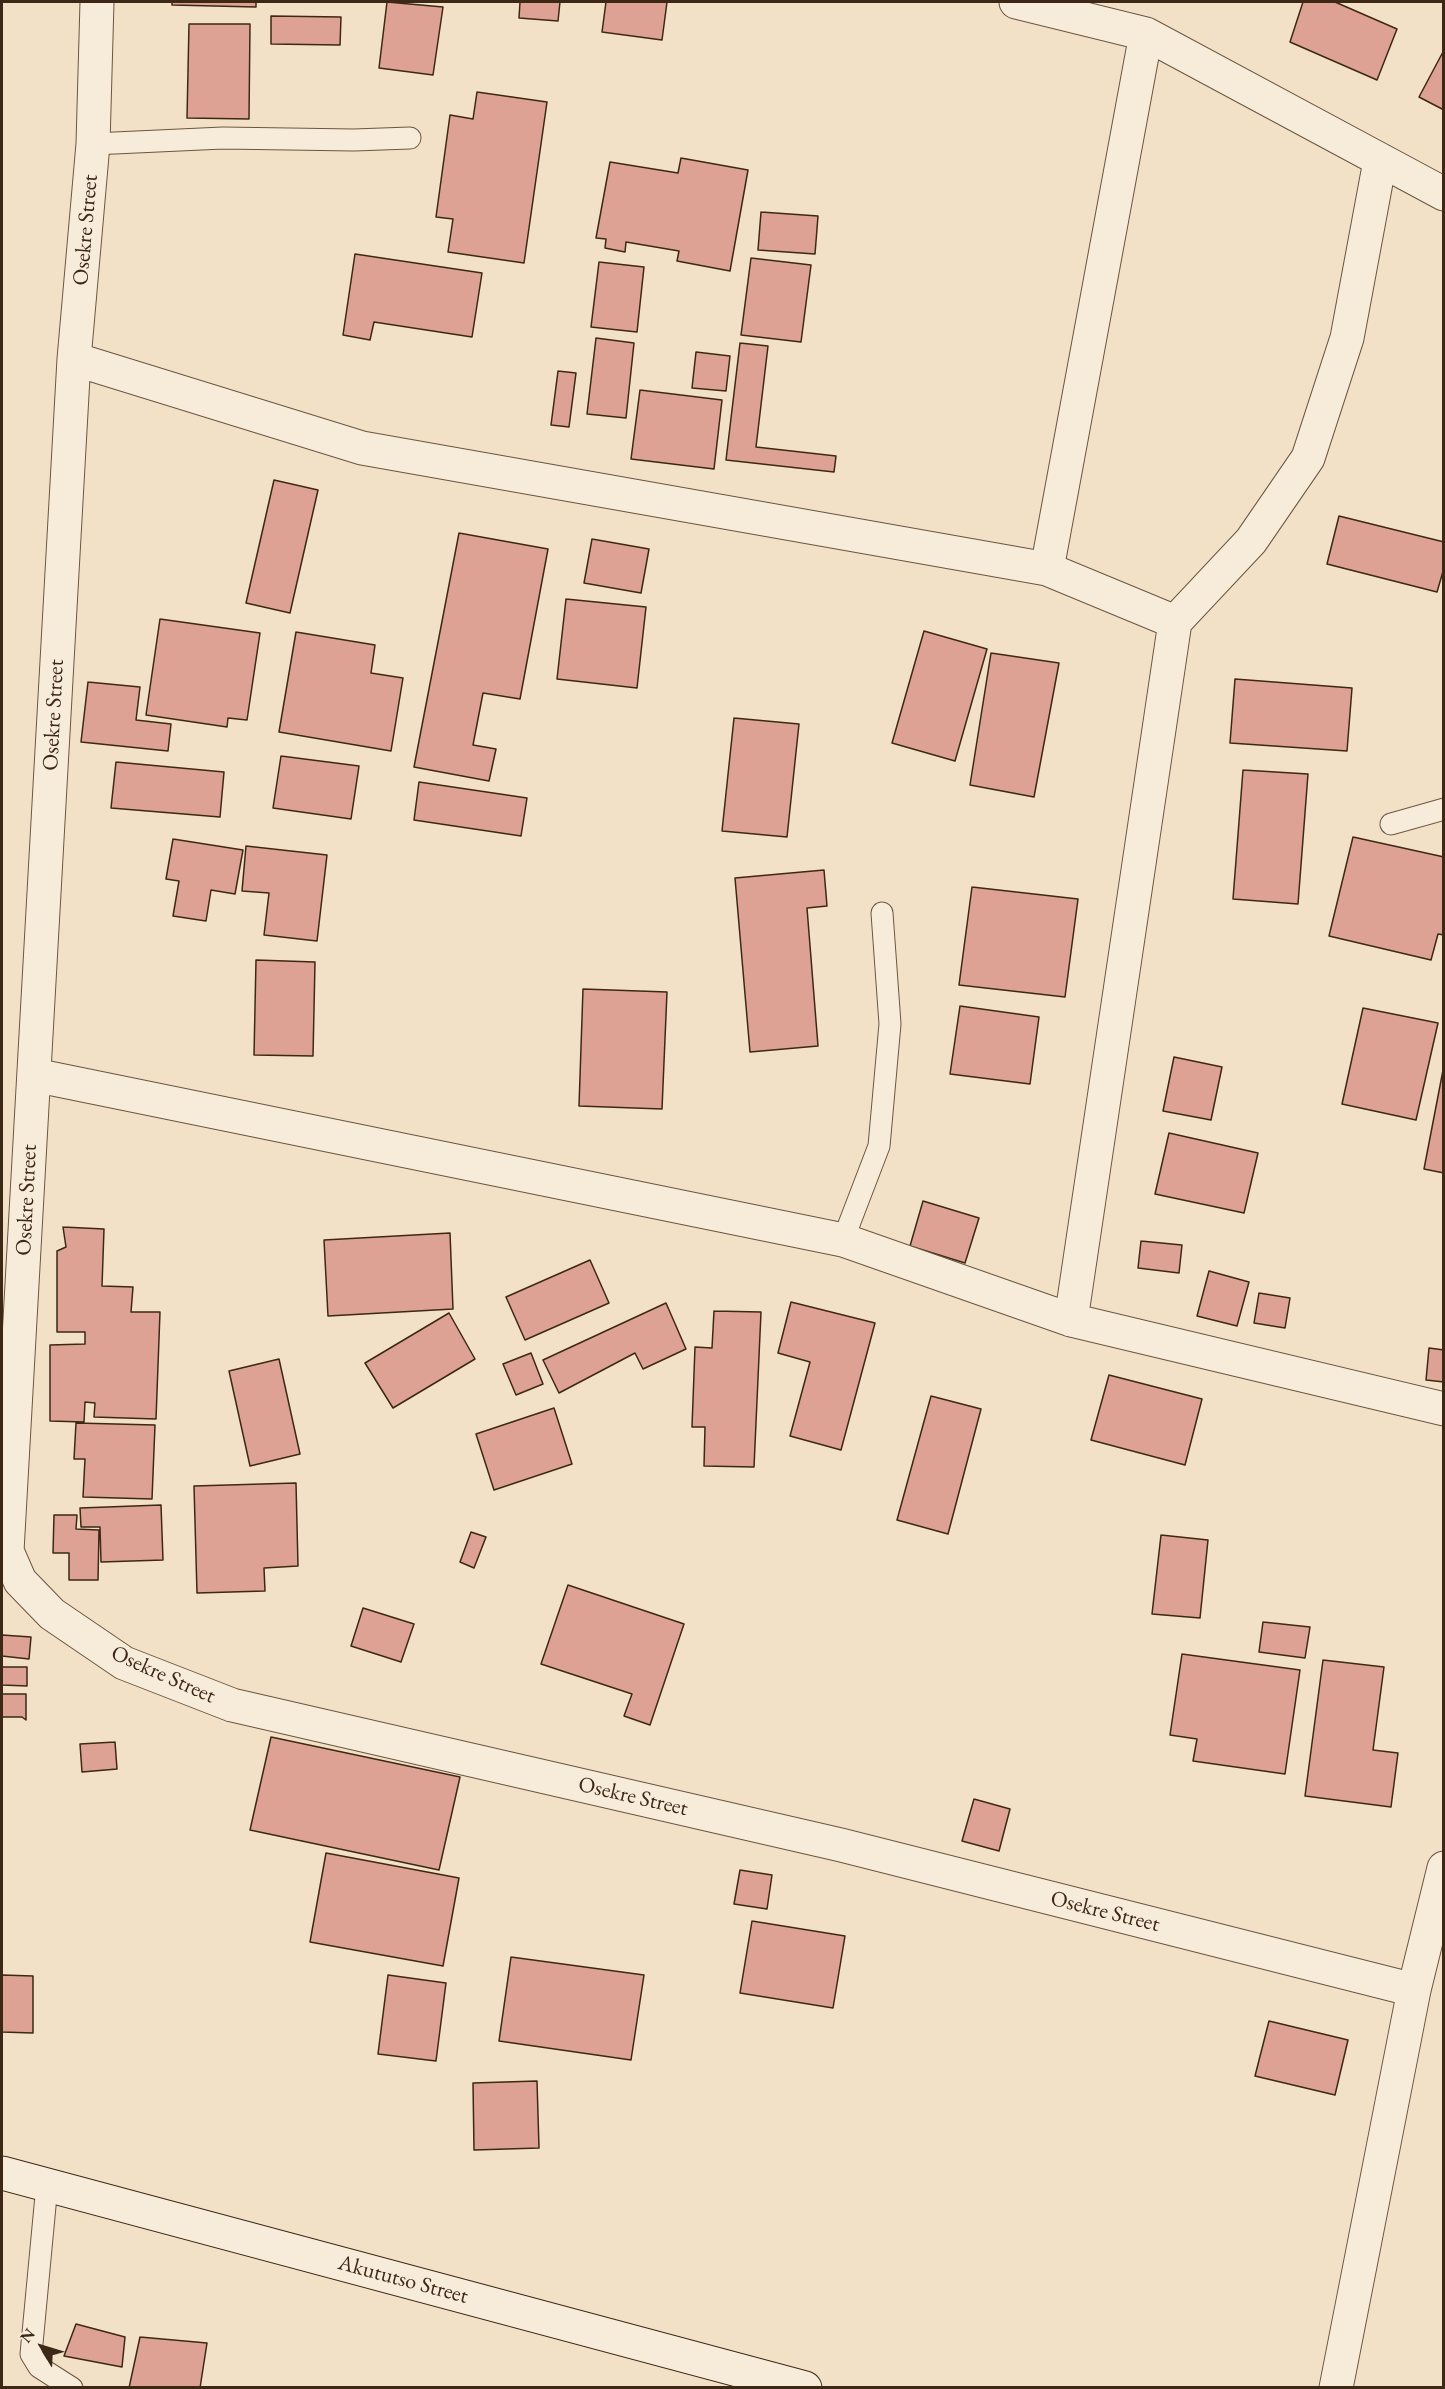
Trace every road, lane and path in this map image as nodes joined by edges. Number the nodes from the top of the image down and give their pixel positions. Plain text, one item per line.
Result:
1 (97, 2) edge
2 (1016, 2) edge
3 (1146, 34) junction
4 (410, 138) dead end
5 (93, 144) junction
6 (1380, 161) junction
7 (1443, 194) edge
8 (74, 359) junction
9 (1047, 569) junction
10 (1175, 621) junction
11 (1443, 809) edge
12 (1391, 824) dead end
13 (882, 913) dead end
14 (34, 1075) junction
15 (843, 1240) junction
16 (1071, 1320) junction
17 (1443, 1408) edge
18 (4, 1551) edge
19 (1443, 1868) edge
20 (1414, 1990) junction
21 (2, 2173) edge
22 (47, 2185) junction
23 (72, 2388) edge
24 (805, 2388) edge
25 (1336, 2388) edge

1 - 5 street, Osekre Street
2 - 3 street
3 - 6 street
3 - 9 street
4 - 5 lane
5 - 8 street, Osekre Street
6 - 7 street
6 - 10 street
8 - 9 street
8 - 14 street, Osekre Street
9 - 10 street
10 - 16 street
11 - 12 lane
13 - 15 lane
14 - 15 street
14 - 18 street, Osekre Street
15 - 16 street
16 - 17 street
18 - 20 street, Osekre Street
19 - 20 street
20 - 25 street
21 - 22 street, Akututso Street
22 - 23 lane
22 - 24 street, Akututso Street

